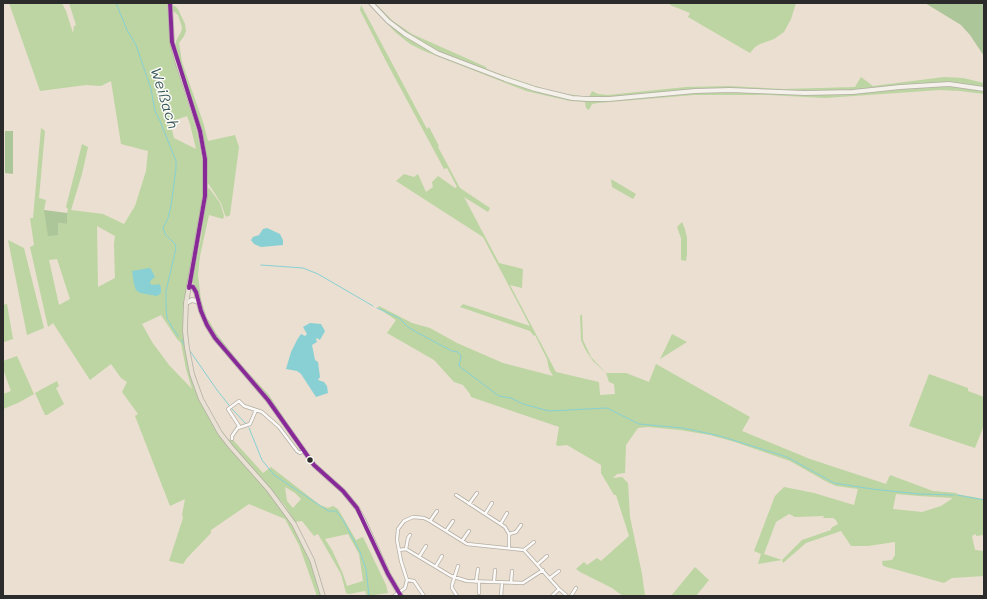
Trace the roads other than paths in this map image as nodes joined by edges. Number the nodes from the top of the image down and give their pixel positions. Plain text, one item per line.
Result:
1 (170, 3) edge
2 (371, 3) edge
3 (984, 89) edge
4 (189, 287) junction
5 (186, 303) junction
6 (198, 303) junction
7 (256, 410) junction
8 (238, 428) junction
9 (232, 439) dead end
10 (304, 451) junction
11 (476, 493) dead end
12 (456, 495) dead end
13 (492, 503) dead end
14 (469, 504) junction
15 (437, 511) dead end
16 (507, 513) dead end
17 (485, 514) junction
18 (430, 521) junction
19 (453, 521) dead end
20 (501, 523) junction
21 (521, 525) dead end
22 (446, 531) junction
23 (469, 531) dead end
24 (509, 534) junction
25 (410, 535) dead end
26 (462, 541) junction
27 (534, 542) dead end
28 (426, 546) dead end
29 (509, 548) junction
30 (406, 549) junction
31 (399, 550) junction
32 (524, 550) junction
33 (442, 556) dead end
34 (547, 556) dead end
35 (419, 557) junction
36 (538, 564) junction
37 (436, 566) junction
38 (458, 566) dead end
39 (478, 569) dead end
40 (495, 570) dead end
41 (543, 570) junction
42 (512, 571) dead end
43 (559, 571) dead end
44 (454, 578) junction
45 (550, 578) junction
46 (407, 580) junction
47 (478, 582) junction
48 (494, 582) junction
49 (502, 583) junction
50 (511, 584) junction
51 (576, 588) dead end
52 (559, 589) junction
53 (478, 593) dead end
54 (400, 595) edge
55 (323, 596) edge
56 (394, 596) edge
57 (424, 596) edge
58 (457, 596) edge
59 (501, 596) edge
60 (552, 596) edge
61 (567, 596) edge
62 (571, 596) edge

1 - 4 main road
2 - 3 main road
4 - 5 main road
4 - 6 main road
5 - 6 main road
5 - 55 main road
6 - 10 main road
7 - 8 street
7 - 8 street
7 - 10 street
8 - 9 street
10 - 54 main road
11 - 14 street
12 - 14 street
13 - 17 street
14 - 17 street
15 - 18 street
16 - 20 street
17 - 20 street
18 - 22 street
18 - 31 street
19 - 22 street
20 - 24 street
21 - 24 street
22 - 26 street
23 - 26 street
24 - 29 street
25 - 30 street
26 - 29 street
27 - 32 street
28 - 35 street
29 - 32 street
30 - 31 street
30 - 35 street
31 - 46 street
32 - 36 street
33 - 37 street
34 - 36 street
35 - 37 street
36 - 41 street
37 - 44 street
38 - 44 street
39 - 47 street
40 - 48 street
41 - 45 street
41 - 50 street
42 - 50 street
43 - 45 street
44 - 47 street
44 - 58 street
45 - 52 street
46 - 54 street
46 - 57 street
47 - 48 street
47 - 53 street
48 - 49 street
49 - 50 street
49 - 59 street
51 - 62 street
52 - 60 street
52 - 61 street
54 - 56 street

